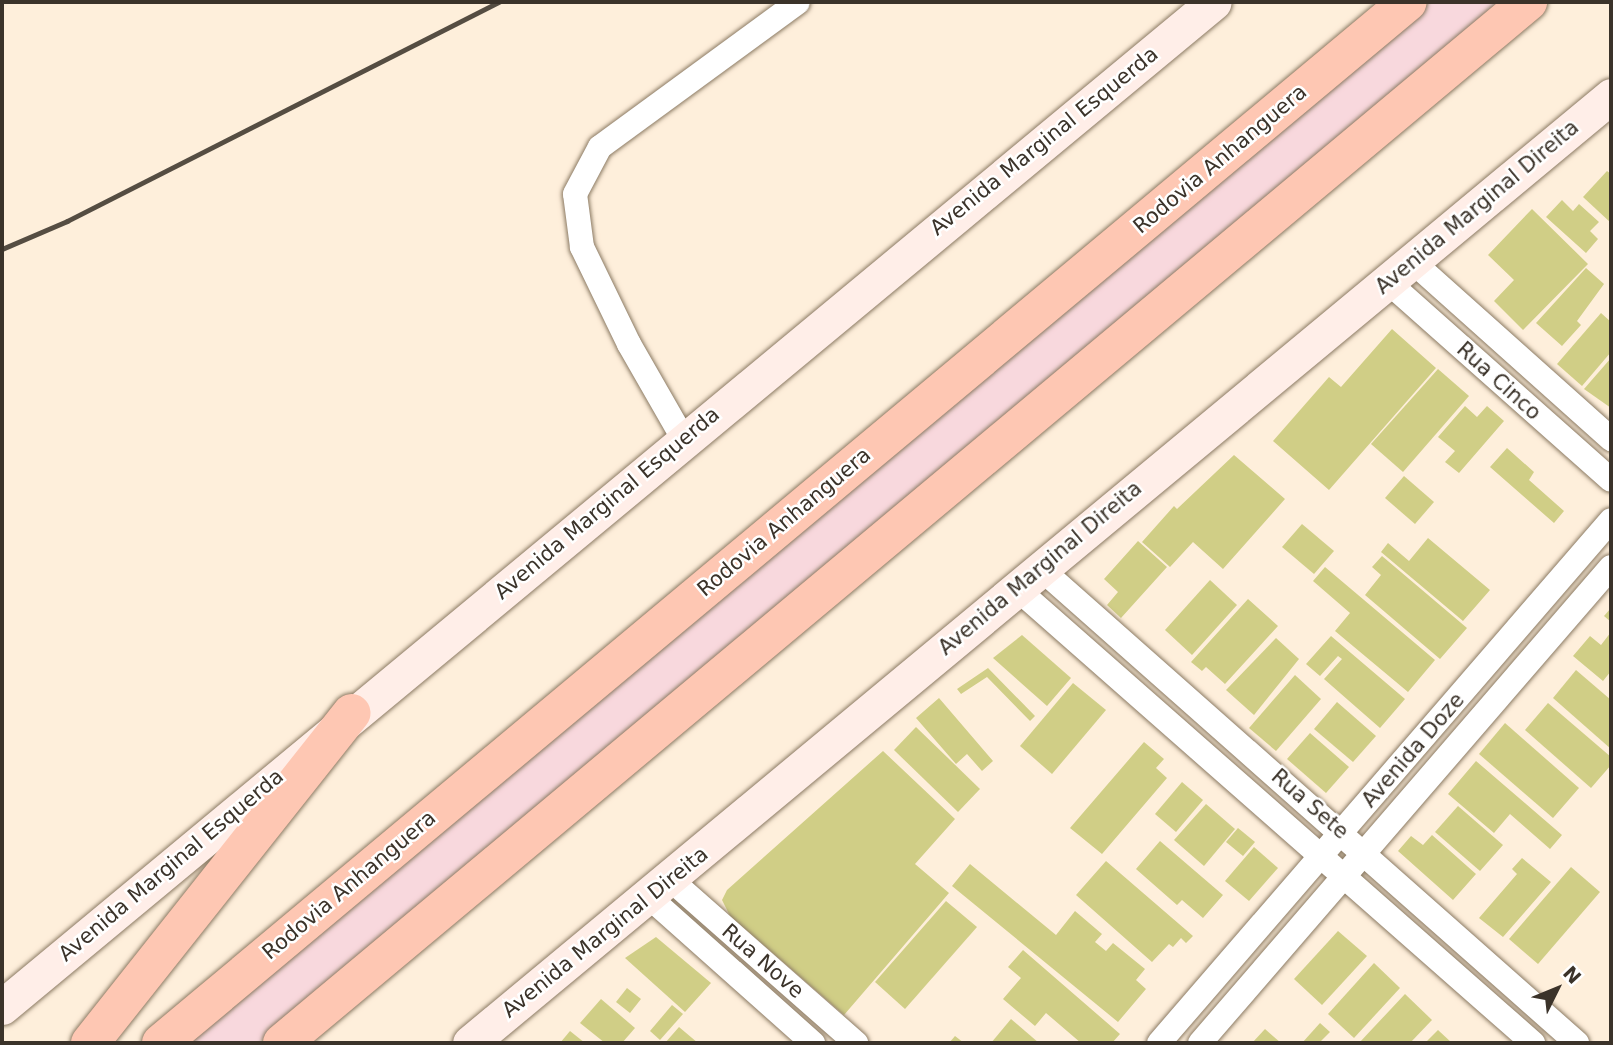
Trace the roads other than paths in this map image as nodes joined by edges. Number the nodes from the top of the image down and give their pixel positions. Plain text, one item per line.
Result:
1 (798, 2) edge
2 (1214, 2) edge
3 (1408, 2) edge
4 (1528, 2) edge
5 (1611, 96) edge
6 (1401, 272) junction
7 (1521, 358) junction
8 (1499, 381) junction
9 (1611, 439) edge
10 (684, 440) junction
11 (1611, 480) edge
12 (1611, 520) edge
13 (1611, 567) edge
14 (1028, 578) junction
15 (1166, 679) junction
16 (1144, 701) junction
17 (352, 713) junction
18 (1342, 832) junction
19 (1365, 854) junction
20 (1322, 855) junction
21 (1346, 877) junction
22 (660, 888) junction
23 (2, 1007) edge
24 (90, 1043) edge
25 (161, 1043) edge
26 (282, 1043) edge
27 (470, 1043) edge
28 (813, 1043) edge
29 (856, 1043) edge
30 (1159, 1043) edge
31 (1200, 1043) edge
32 (1533, 1043) edge
33 (1577, 1043) edge

1 - 10 street
2 - 10 main road, Avenida Marginal Esquerda
3 - 25 highway, Rodovia Anhanguera
4 - 26 highway
5 - 6 main road, Avenida Marginal Direita
6 - 7 street, Rua Cinco
6 - 8 street, Rua Cinco
6 - 14 main road, Avenida Marginal Direita
7 - 8 street
7 - 9 street, Rua Cinco
8 - 11 street, Rua Cinco
10 - 17 main road, Avenida Marginal Esquerda
12 - 18 street, Avenida Doze
13 - 19 street, Avenida Doze
14 - 15 street, Rua Sete
14 - 16 street, Rua Sete
14 - 22 main road, Avenida Marginal Direita
15 - 16 street
15 - 18 street, Rua Sete
16 - 20 street, Rua Sete
17 - 23 main road, Avenida Marginal Esquerda
17 - 24 highway
18 - 19 street, Rua Sete
18 - 20 street, Avenida Doze
19 - 21 street, Avenida Doze
19 - 33 street, Rua Sete
20 - 21 street, Rua Sete
20 - 30 street, Avenida Doze
21 - 31 street, Avenida Doze
21 - 32 street, Rua Sete
22 - 27 main road, Avenida Marginal Direita
22 - 28 street, Rua Nove
22 - 29 street, Rua Nove

